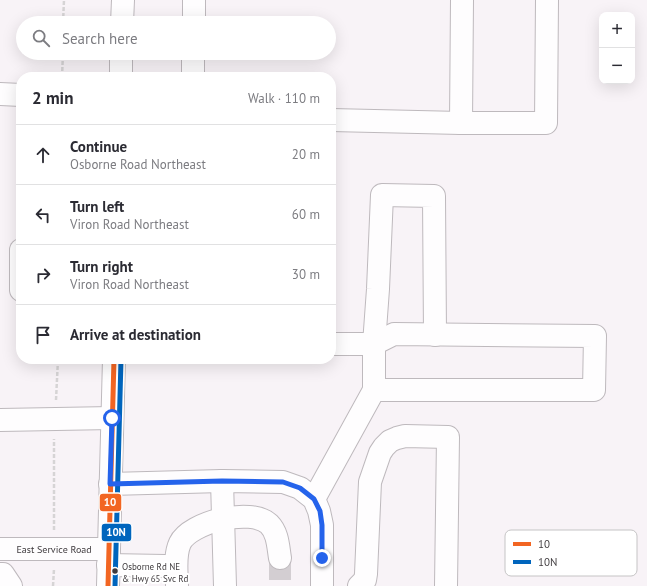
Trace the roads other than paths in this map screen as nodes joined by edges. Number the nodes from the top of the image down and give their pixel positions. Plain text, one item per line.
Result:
1 (123, 0) edge
2 (194, 0) edge
3 (462, 0) edge
4 (547, 0) edge
5 (122, 16) edge
6 (194, 16) edge
7 (121, 60) edge
8 (193, 60) edge
9 (121, 72) edge
10 (193, 72) edge
11 (0, 94) edge
12 (16, 96) edge
13 (336, 120) edge
14 (461, 123) junction
15 (435, 335) junction
16 (336, 344) edge
17 (374, 344) junction
18 (114, 364) edge
19 (374, 390) junction
20 (112, 418) junction
21 (0, 420) edge
22 (222, 481) junction
23 (110, 484) junction
24 (314, 499) junction
25 (215, 521) junction
26 (0, 549) edge
27 (280, 558) tunnel mouth
28 (108, 567) edge
29 (0, 574) edge
30 (165, 576) edge
31 (362, 585) edge
32 (11, 586) edge
33 (177, 586) edge
34 (186, 586) edge
35 (225, 586) edge
36 (322, 586) edge
37 (446, 586) edge

1 - 5 street
2 - 6 street
3 - 14 street
4 - 14 street
7 - 9 street
8 - 10 street
11 - 12 street
13 - 14 street
15 - 17 street
15 - 17 street
15 - 19 street
16 - 17 street
17 - 19 street
18 - 20 street
19 - 24 street
20 - 21 street
20 - 23 street
22 - 23 street
22 - 24 street
22 - 25 street
23 - 28 street
24 - 36 street
25 - 27 street
25 - 30 street
25 - 33 street
25 - 34 street
25 - 35 street
26 - 28 street, East Service Road
28 - 30 street, East Service Road
29 - 32 street
31 - 37 street

